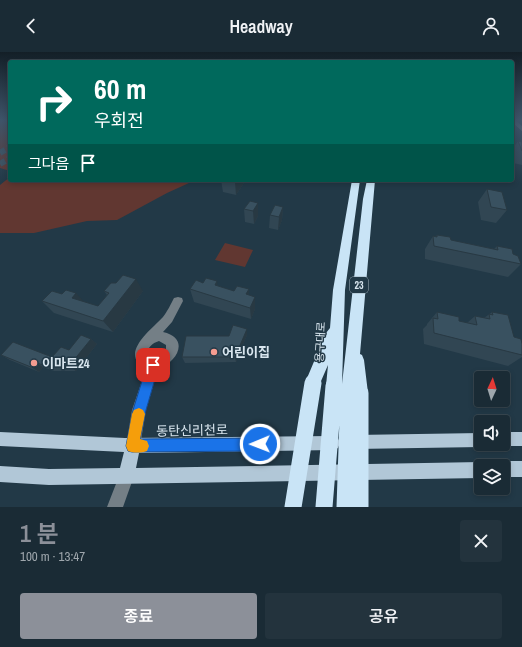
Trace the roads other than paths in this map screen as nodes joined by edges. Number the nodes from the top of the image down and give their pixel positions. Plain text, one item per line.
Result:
1 (356, 182) edge
2 (371, 182) edge
3 (178, 301) dead end
4 (168, 319) junction
5 (337, 324) junction
6 (168, 338) junction
7 (149, 340) junction
8 (153, 365) junction
9 (348, 390) junction
10 (0, 439) edge
11 (522, 439) edge
12 (474, 440) edge
13 (510, 440) edge
14 (132, 446) junction
15 (510, 469) edge
16 (522, 469) edge
17 (474, 470) edge
18 (0, 474) edge
19 (126, 476) junction
20 (115, 507) edge
21 (294, 507) edge
22 (324, 507) edge
23 (345, 507) edge
24 (360, 507) edge

1 - 5 highway, 용구대로 / 23
2 - 9 highway, 23
3 - 4 street
4 - 6 street
4 - 7 street
5 - 9 highway, 용구대로 / 23
5 - 21 highway, bridge
6 - 7 street
6 - 8 street
7 - 8 street
8 - 14 street
9 - 22 highway, 용구대로 / 23, bridge
9 - 23 highway, 용구대로 / 23, bridge
9 - 24 highway, bridge
10 - 14 main road, 동탄신리천로
11 - 13 main road
12 - 14 main road, 동탄신리천로
14 - 19 main road
15 - 16 main road
17 - 19 main road
18 - 19 main road
19 - 20 street

